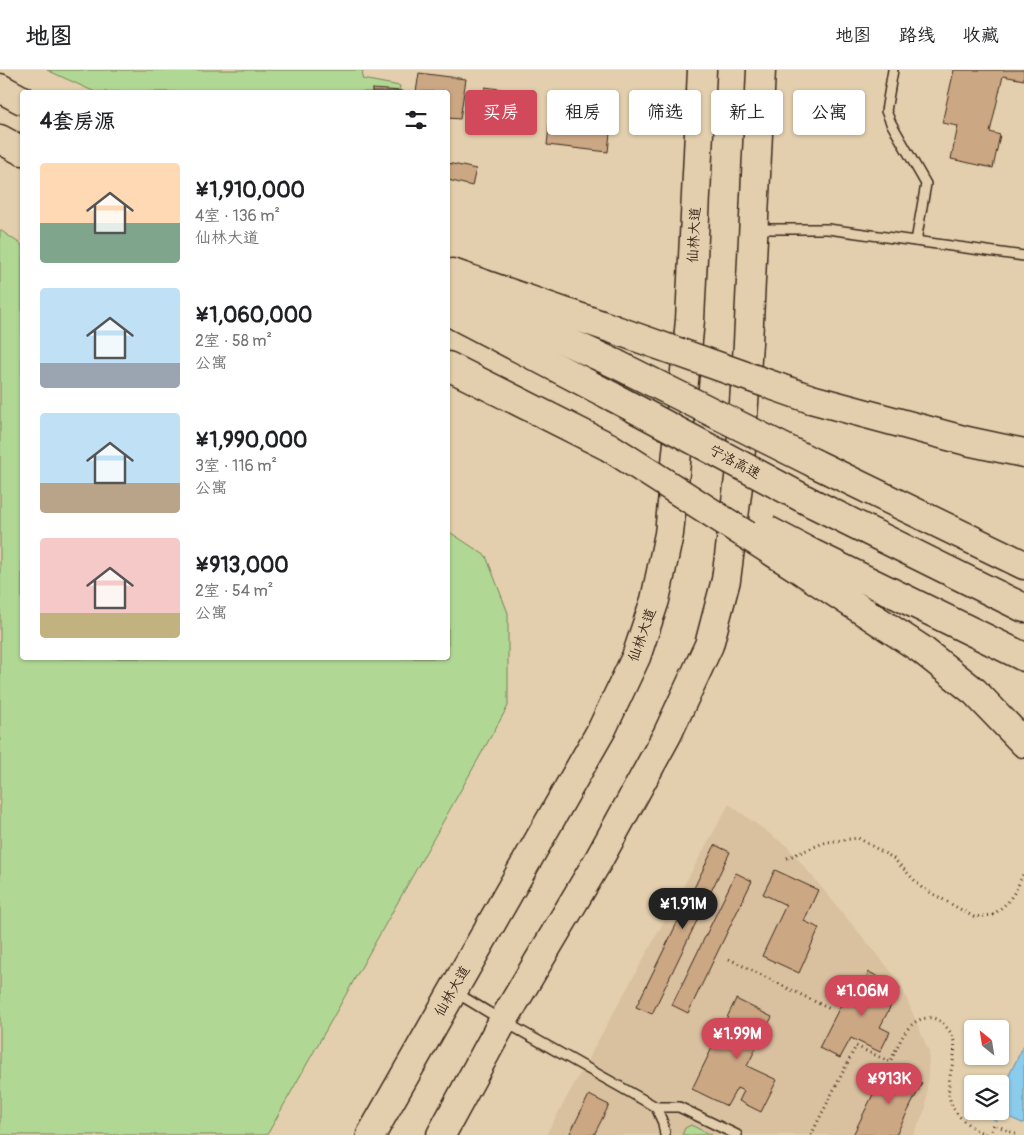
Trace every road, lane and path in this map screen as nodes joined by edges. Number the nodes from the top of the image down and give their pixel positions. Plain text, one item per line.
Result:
1 (702, 70) edge
2 (761, 70) edge
3 (893, 70) edge
4 (0, 88) edge
5 (20, 99) edge
6 (0, 139) edge
7 (20, 150) edge
8 (754, 229) junction
9 (916, 241) junction
10 (1024, 254) edge
11 (450, 272) edge
12 (450, 290) edge
13 (450, 313) edge
14 (450, 367) edge
15 (1024, 453) edge
16 (806, 562) junction
17 (1024, 565) edge
18 (1024, 608) edge
19 (1024, 657) edge
20 (1024, 743) edge
21 (787, 858) dead end
22 (1024, 872) edge
23 (729, 960) dead end
24 (452, 991) junction
25 (832, 1010) dead end
26 (504, 1021) junction
27 (656, 1107) junction
28 (370, 1135) edge
29 (441, 1135) edge
30 (665, 1135) edge
31 (737, 1135) edge
32 (811, 1135) edge
33 (989, 1135) edge
34 (1017, 1135) edge

1 - 24 main road, 仙林大道
2 - 8 main road
3 - 9 lane
4 - 5 main road
6 - 7 main road
8 - 9 lane
8 - 26 main road
9 - 10 lane
11 - 15 main road, bridge
12 - 17 main road, bridge
13 - 18 main road, 宁洛高速, bridge
14 - 16 main road, bridge
16 - 19 main road
16 - 20 main road
21 - 22 path
23 - 25 path
24 - 26 lane
24 - 28 main road, 仙林大道
26 - 27 lane
26 - 29 main road
27 - 30 lane
27 - 31 lane
32 - 33 path
33 - 34 path

